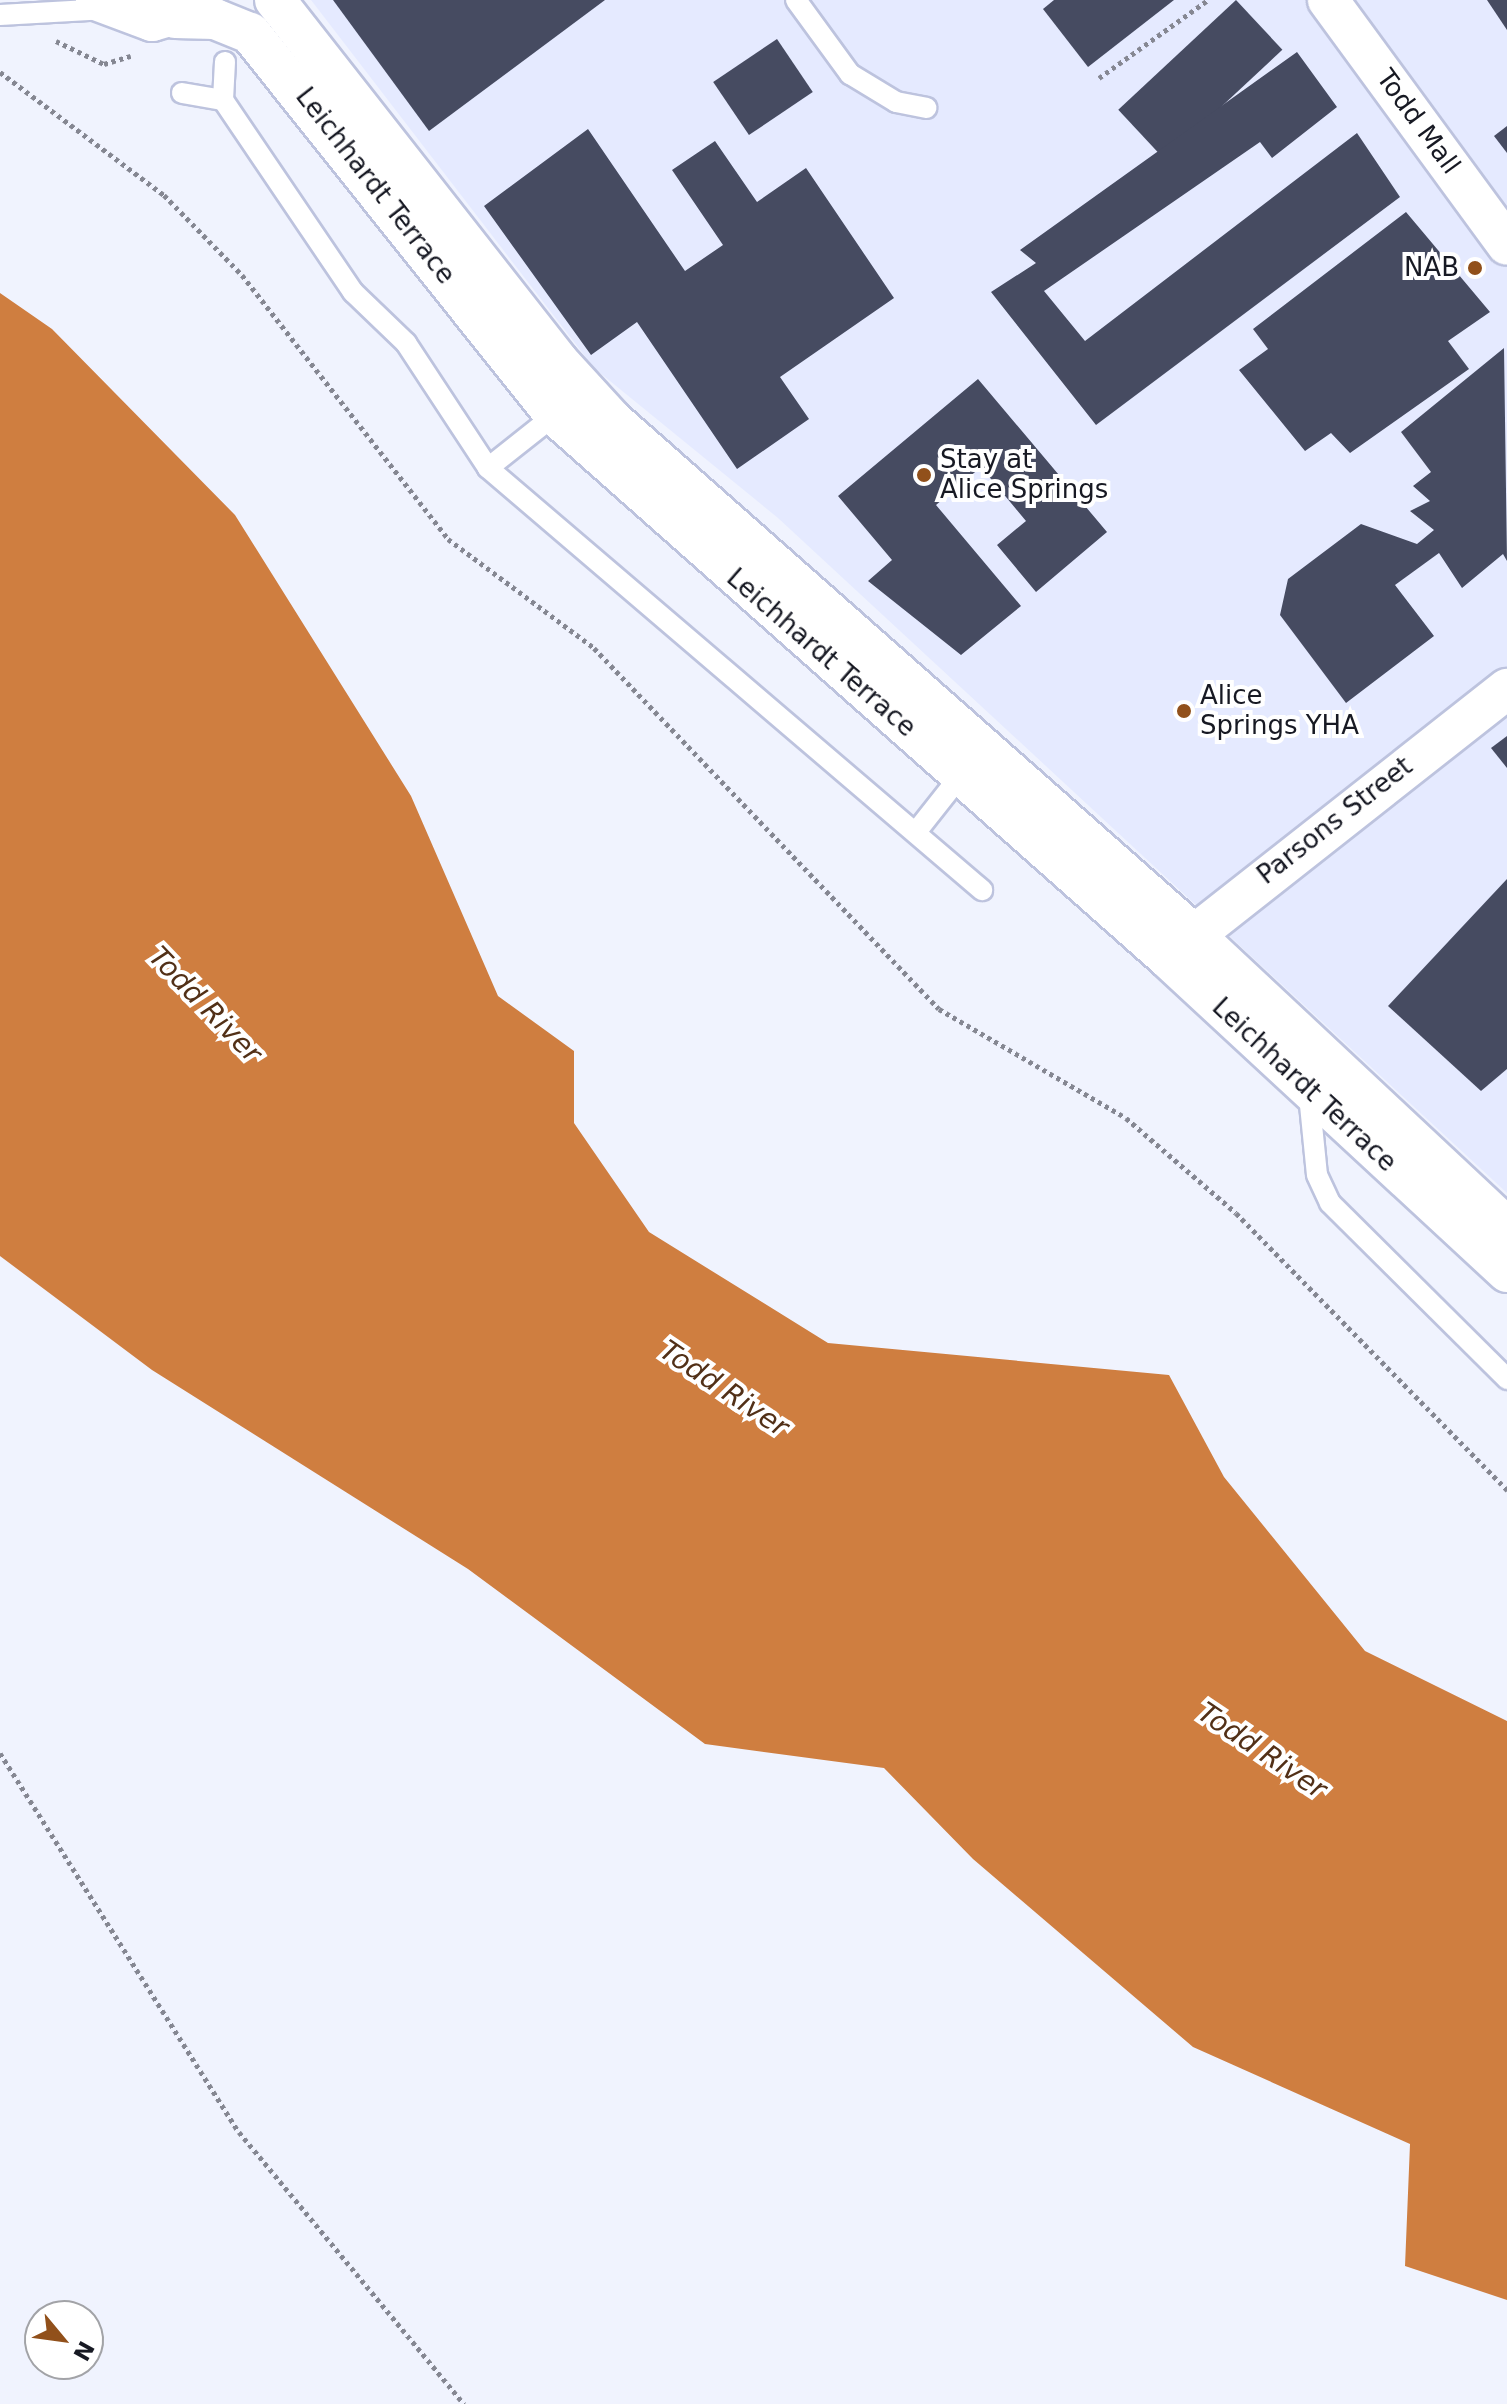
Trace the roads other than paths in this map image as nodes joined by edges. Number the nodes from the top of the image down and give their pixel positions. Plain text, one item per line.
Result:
1 (275, 0) edge
2 (796, 0) edge
3 (1328, 0) edge
4 (101, 5) edge
5 (191, 9) edge
6 (0, 15) edge
7 (225, 62) dead end
8 (182, 93) dead end
9 (223, 100) junction
10 (926, 108) dead end
11 (1507, 245) edge
12 (570, 403) junction
13 (488, 468) junction
14 (1507, 689) edge
15 (972, 762) junction
16 (916, 832) junction
17 (982, 890) dead end
18 (1179, 945) junction
19 (1307, 1087) junction
20 (1507, 1228) edge
21 (1507, 1272) edge
22 (1507, 1379) edge

1 - 12 street, Leichhardt Terrace
2 - 10 lane
3 - 11 street, Todd Mall
4 - 5 street, Leichhardt Terrace
4 - 6 lane
5 - 12 street, Leichhardt Terrace
7 - 9 lane
8 - 9 lane
9 - 13 lane
12 - 13 lane
12 - 15 street, Leichhardt Terrace
13 - 16 lane
14 - 18 street, Parsons Street
15 - 16 lane
15 - 18 street, Leichhardt Terrace
16 - 17 lane
18 - 19 street, Leichhardt Terrace
18 - 20 street, Leichhardt Terrace
19 - 21 street, Leichhardt Terrace
19 - 22 lane

